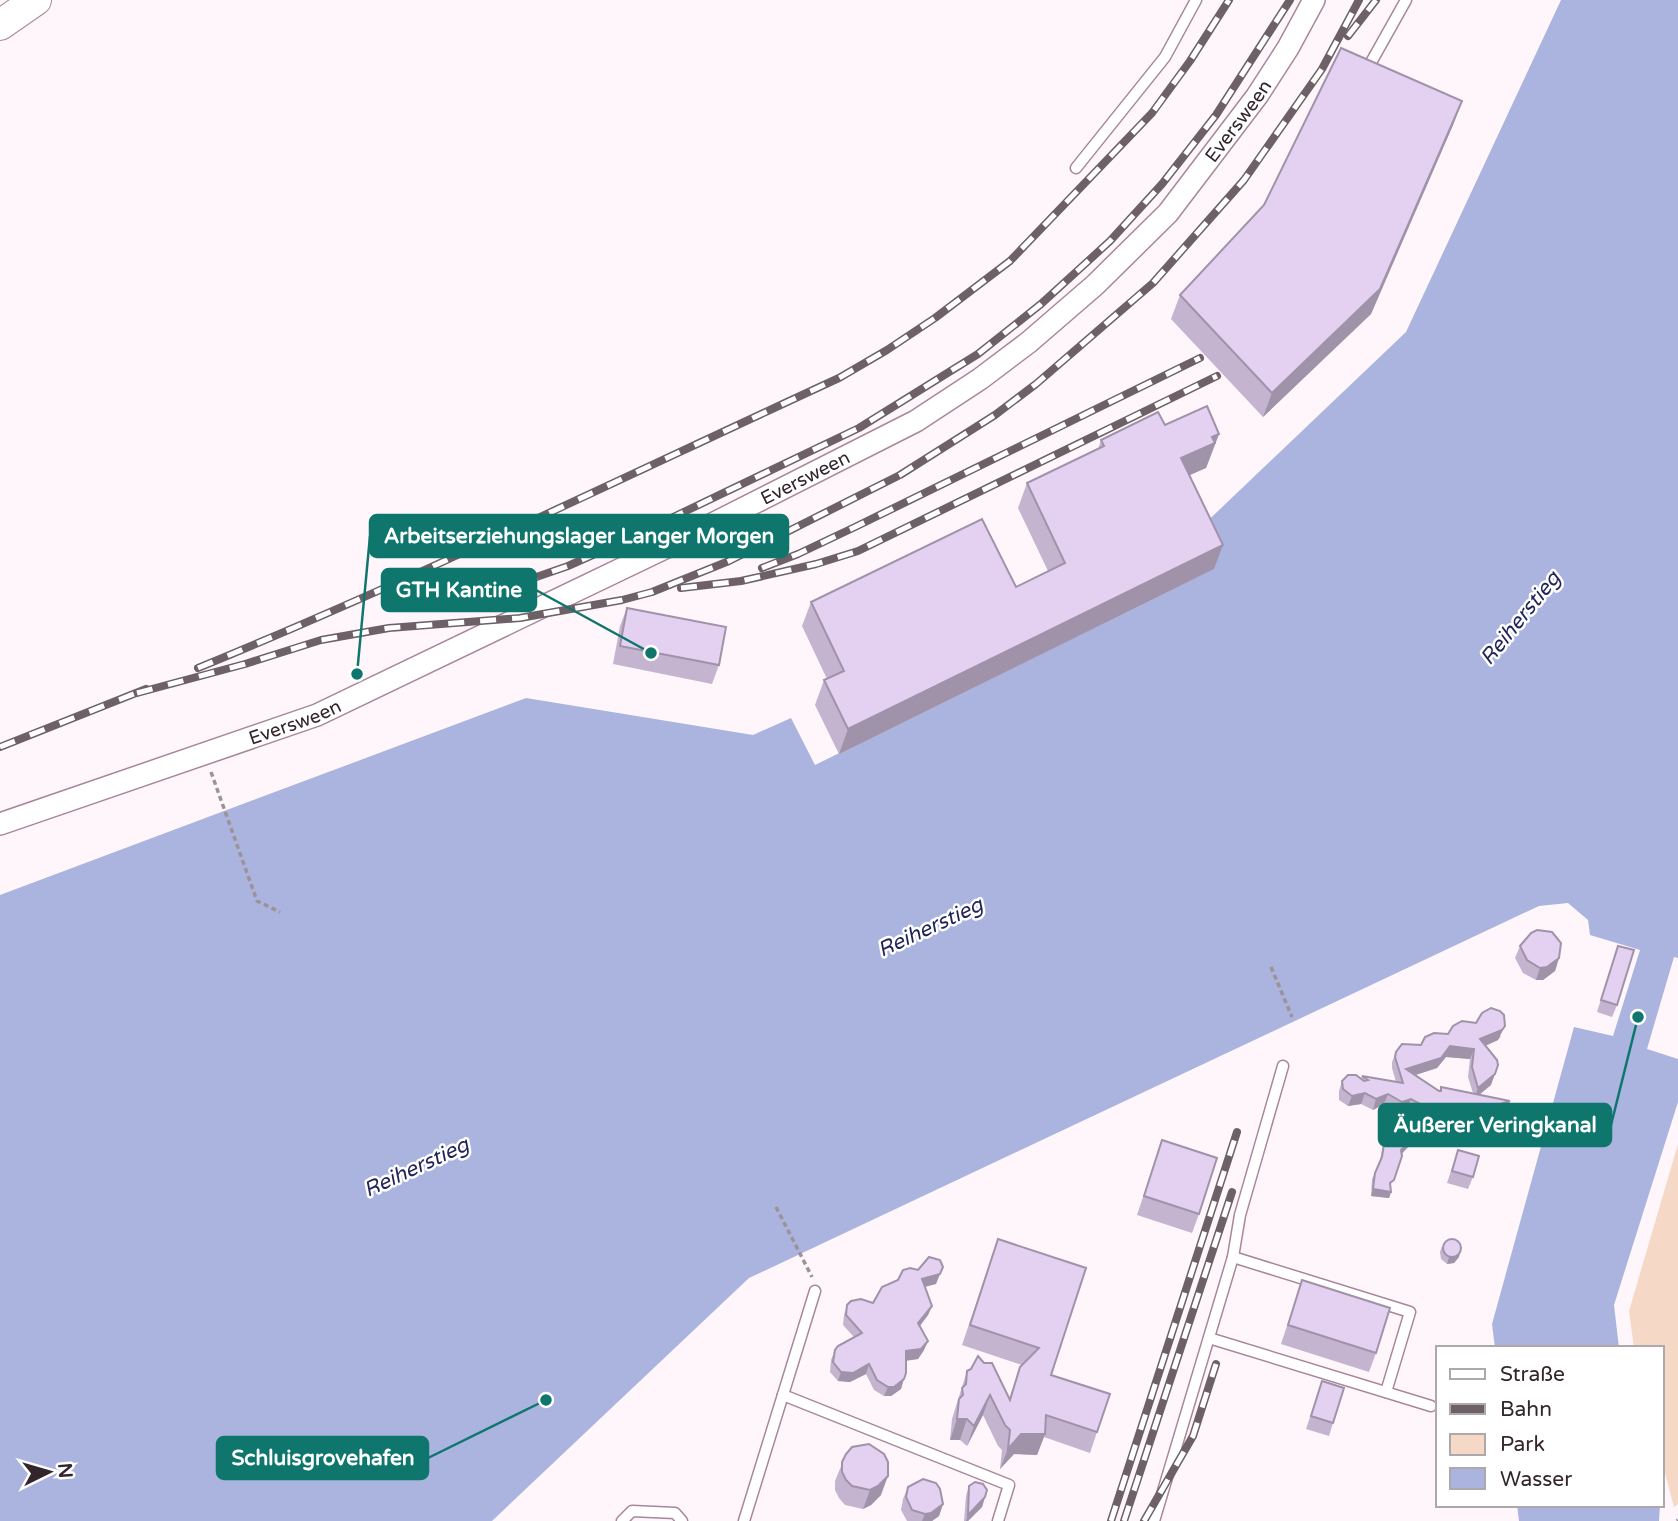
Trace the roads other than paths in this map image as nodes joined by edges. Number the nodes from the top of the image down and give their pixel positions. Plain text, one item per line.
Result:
1 (36, 0) edge
2 (1196, 0) edge
3 (1314, 0) edge
4 (1406, 0) edge
5 (0, 25) edge
6 (1369, 66) edge
7 (1076, 168) dead end
8 (0, 824) edge
9 (1283, 1066) dead end
10 (1233, 1257) junction
11 (815, 1291) dead end
12 (1209, 1338) junction
13 (1386, 1392) junction
14 (783, 1395) junction
15 (1431, 1406) dead end
16 (622, 1521) edge
17 (682, 1521) edge
18 (744, 1521) edge
19 (998, 1521) edge
20 (1154, 1521) edge

1 - 5 main road
2 - 7 lane
3 - 8 street, Eversween
4 - 6 lane
9 - 10 lane
10 - 12 lane
10 - 13 lane
11 - 14 lane
12 - 13 lane
12 - 20 lane
13 - 15 lane
14 - 18 lane
14 - 19 lane
16 - 17 lane

